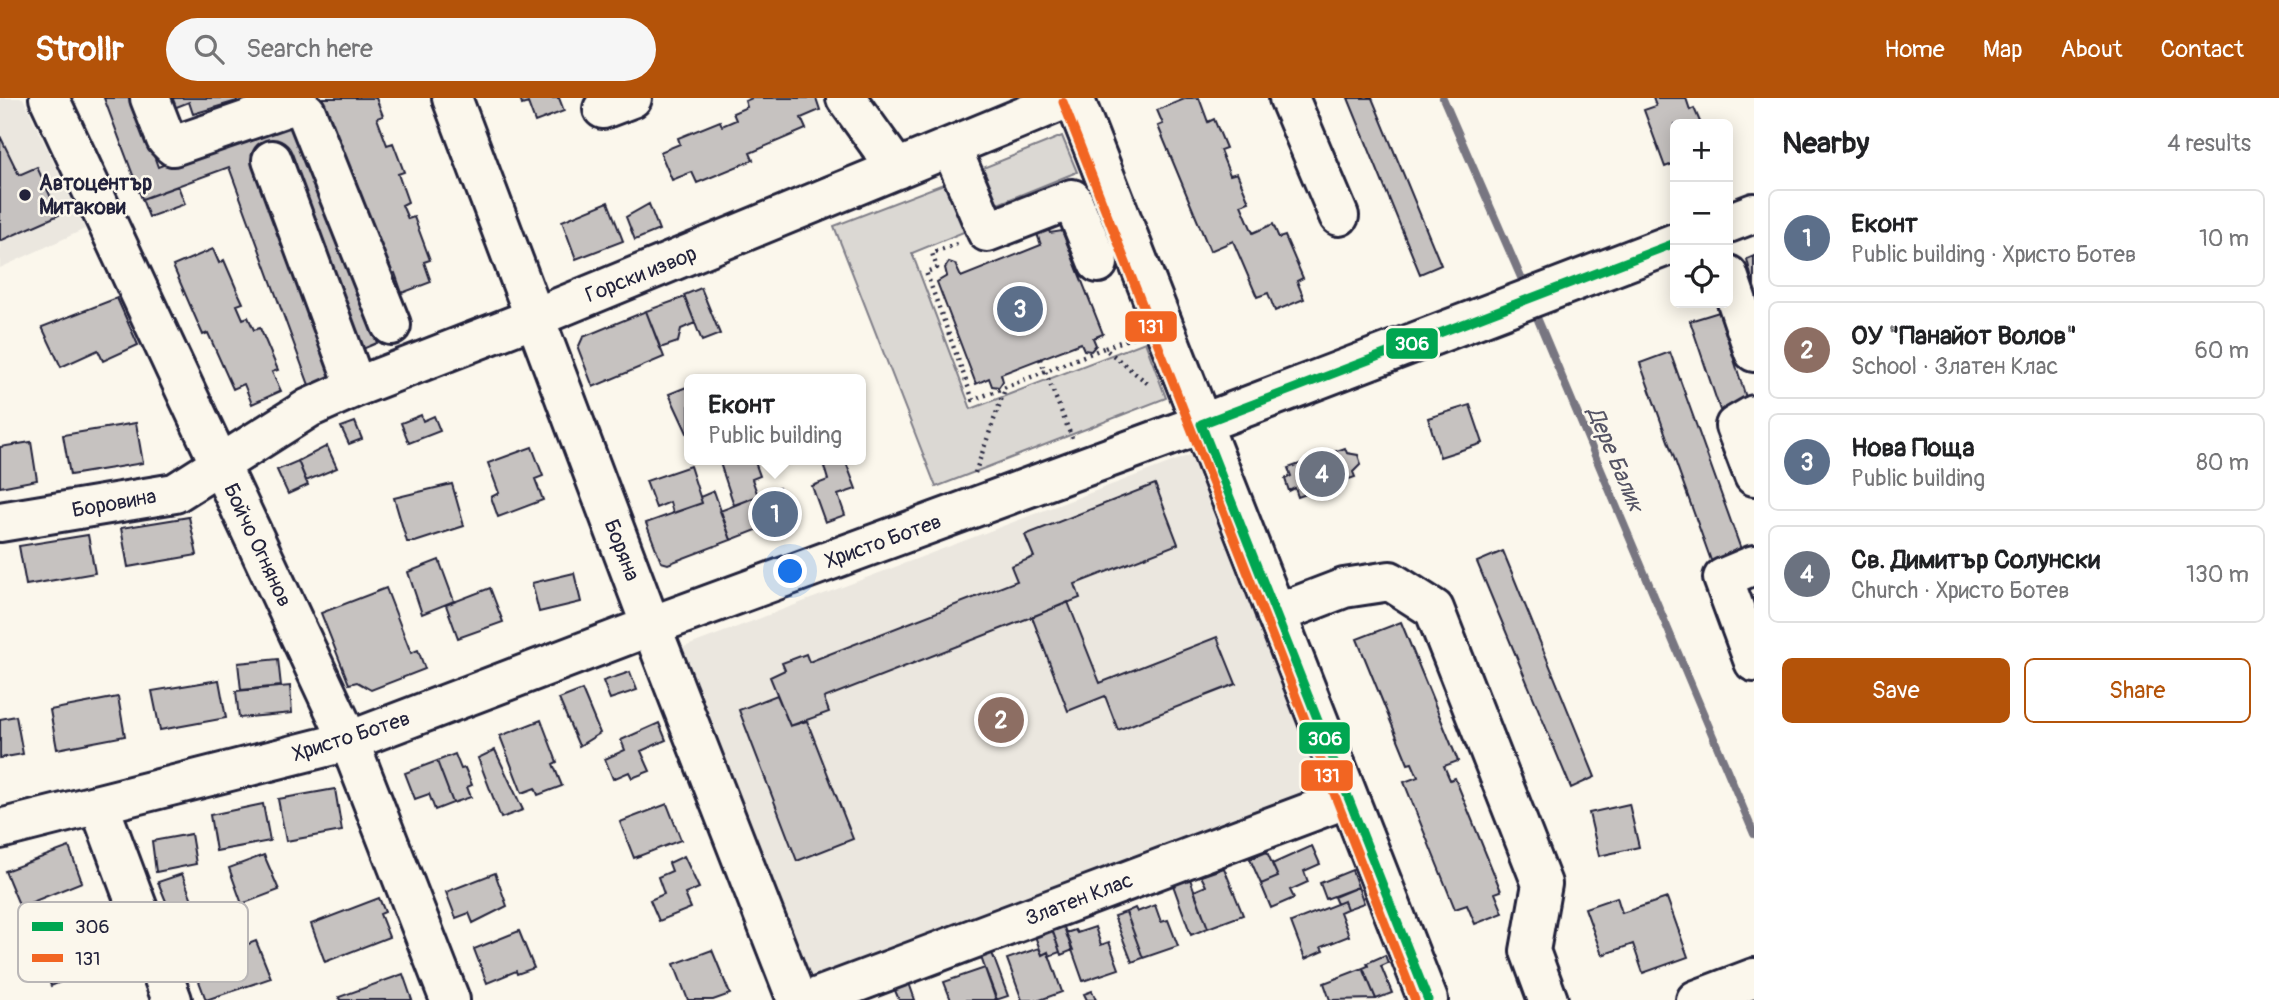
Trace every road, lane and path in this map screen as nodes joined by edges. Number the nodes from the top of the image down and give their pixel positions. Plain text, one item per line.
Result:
1 (49, 98) edge
2 (150, 98) edge
3 (452, 98) edge
4 (846, 98) edge
5 (1072, 98) edge
6 (1289, 98) edge
7 (951, 147) junction
8 (272, 160) dead end
9 (897, 169) junction
10 (1754, 213) edge
11 (1339, 216) dead end
12 (1733, 221) edge
13 (987, 232) junction
14 (1670, 245) edge
15 (1098, 262) dead end
16 (1733, 290) edge
17 (534, 318) junction
18 (391, 325) dead end
19 (1754, 352) edge
20 (1040, 359) dead end
21 (1045, 372) junction
22 (356, 387) junction
23 (1005, 387) junction
24 (1156, 390) dead end
25 (1754, 415) edge
26 (1200, 424) junction
27 (1070, 435) dead end
28 (221, 465) junction
29 (1754, 476) edge
30 (960, 513) junction
31 (0, 522) edge
32 (1754, 565) edge
33 (1276, 614) junction
34 (651, 626) junction
35 (1754, 662) edge
36 (349, 741) junction
37 (1348, 798) junction
38 (99, 805) junction
39 (0, 829) edge
40 (135, 902) edge
41 (165, 982) edge
42 (172, 1000) edge
43 (450, 1000) edge
44 (797, 1000) edge
45 (810, 1000) edge
46 (1428, 1000) edge
47 (1548, 1000) edge

1 - 28 street, Бойчо Огнянов
2 - 18 street
3 - 17 street, Боряна
4 - 9 street
5 - 7 street, Горски извор
5 - 26 street
6 - 11 street
7 - 9 street, Горски извор
7 - 13 street
8 - 22 street
9 - 17 street, Горски извор
10 - 12 street
13 - 15 street
13 - 23 path
14 - 26 street, Христо Ботев
16 - 19 street
17 - 22 street, Горски извор
17 - 34 street, Боряна
20 - 21 path
21 - 23 path
21 - 24 path
21 - 27 path
22 - 28 street, Горски извор
23 - 30 path
25 - 29 street
26 - 30 street, Христо Ботев
26 - 33 street
28 - 31 street, Боровина
28 - 36 street, Бойчо Огнянов
30 - 34 street, Христо Ботев
32 - 35 street
33 - 37 street
33 - 47 street
34 - 36 street, Христо Ботев
34 - 44 street, Боряна
36 - 38 street, Христо Ботев
36 - 43 street, Бойчо Огнянов
37 - 45 street, Златен Клас
37 - 46 street
38 - 39 street, Христо Ботев
38 - 40 street
41 - 42 street

